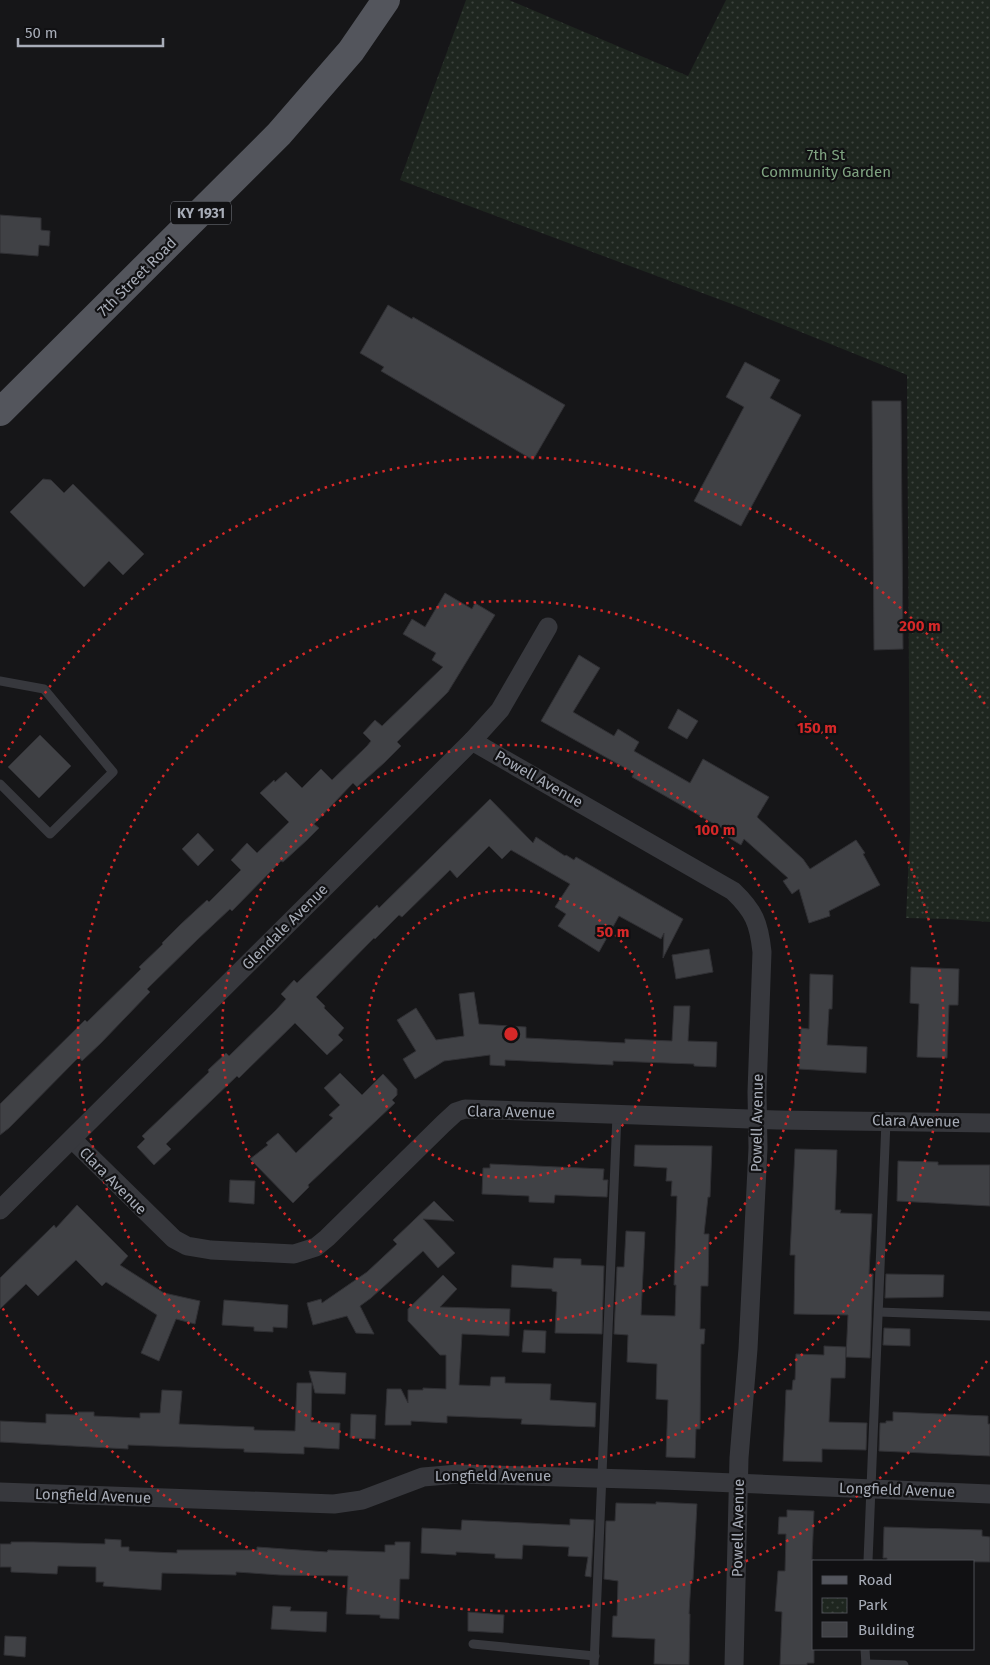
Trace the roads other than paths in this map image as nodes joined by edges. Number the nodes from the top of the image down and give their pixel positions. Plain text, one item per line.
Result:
1 (386, 0) edge
2 (0, 412) edge
3 (548, 627) dead end
4 (0, 681) edge
5 (472, 741) junction
6 (0, 784) edge
7 (617, 1115) junction
8 (758, 1119) junction
9 (886, 1121) junction
10 (990, 1123) edge
11 (72, 1139) junction
12 (0, 1210) edge
13 (878, 1312) junction
14 (990, 1316) edge
15 (603, 1478) junction
16 (739, 1484) junction
17 (872, 1489) junction
18 (0, 1492) edge
19 (990, 1494) edge
20 (868, 1560) edge
21 (473, 1644) dead end
22 (865, 1650) edge
23 (594, 1660) edge
24 (866, 1664) edge
25 (734, 1665) edge
26 (904, 1665) edge

1 - 2 main road, 7th Street Road / KY 1931
3 - 5 street, Glendale Avenue
4 - 6 lane
5 - 8 street, Powell Avenue
5 - 11 street, Glendale Avenue
7 - 8 street, Clara Avenue
7 - 11 street, Clara Avenue
7 - 15 lane
8 - 9 street, Clara Avenue
8 - 16 street, Powell Avenue
9 - 10 street, Clara Avenue
9 - 13 lane
11 - 12 street, Glendale Avenue
13 - 14 lane
13 - 17 lane
15 - 16 street, Longfield Avenue
15 - 18 street, Longfield Avenue
15 - 23 lane
16 - 17 street, Longfield Avenue
16 - 25 street, Powell Avenue
17 - 19 street, Longfield Avenue
17 - 20 lane
21 - 23 lane
22 - 24 lane
24 - 26 lane

